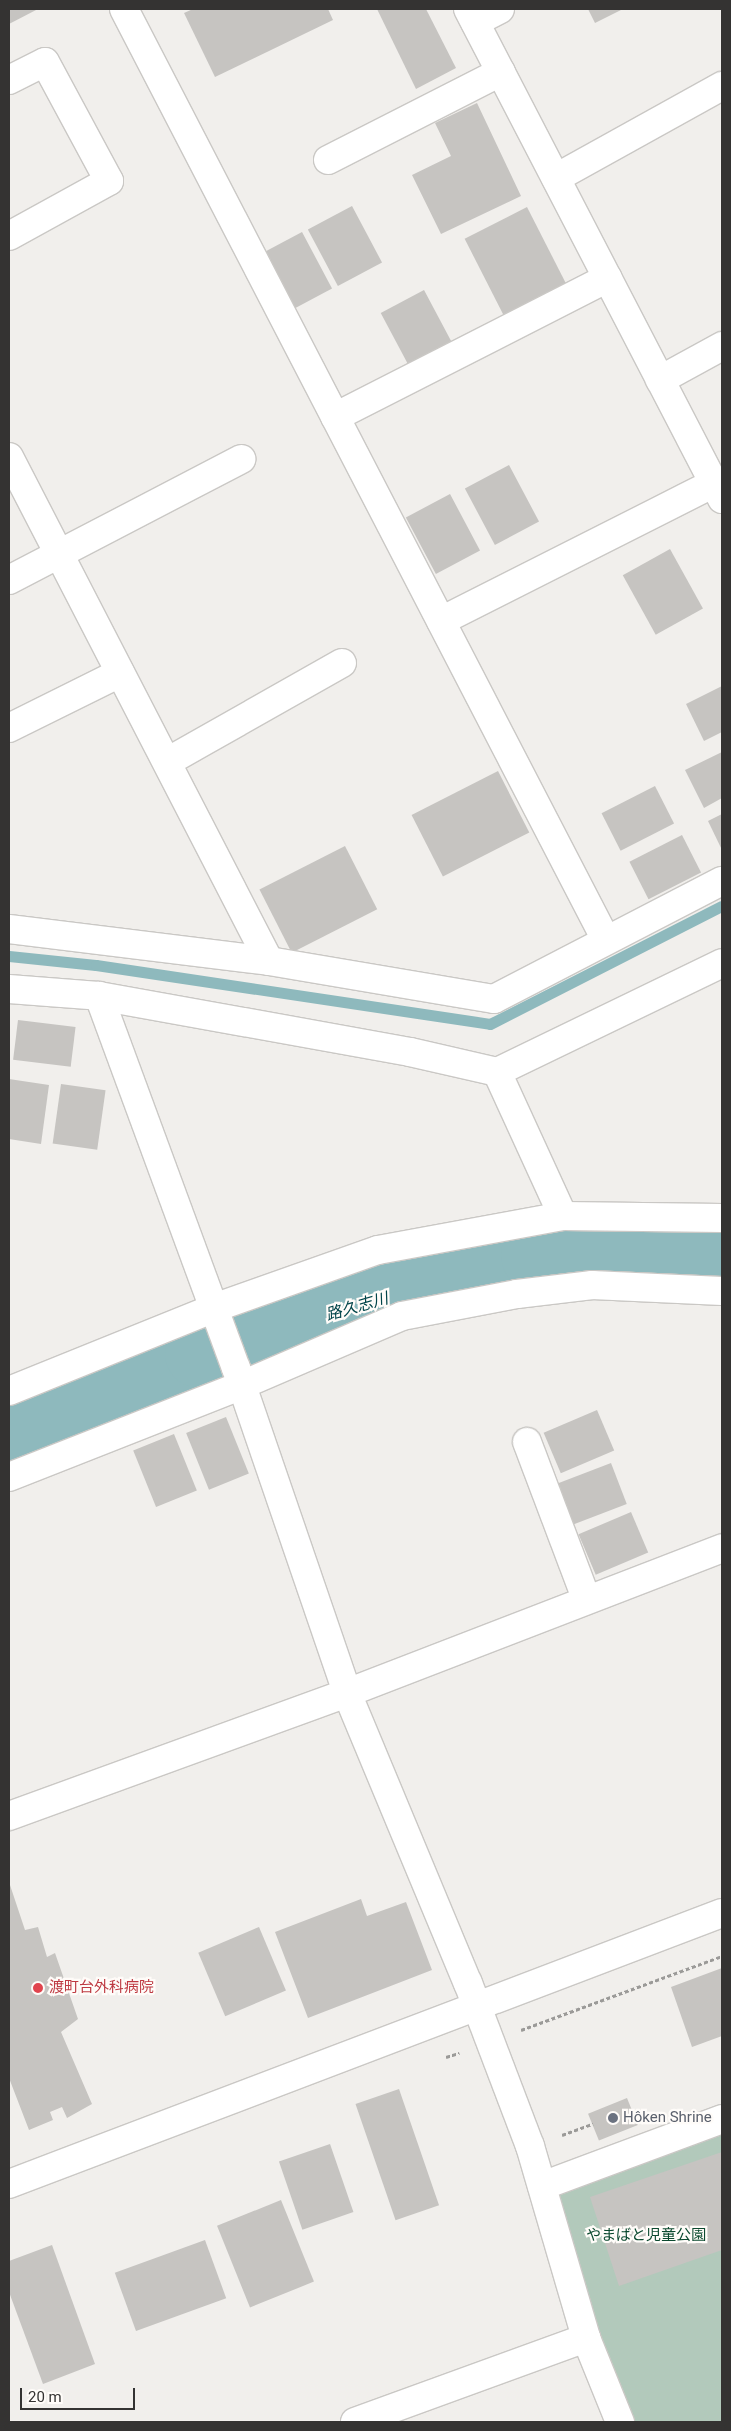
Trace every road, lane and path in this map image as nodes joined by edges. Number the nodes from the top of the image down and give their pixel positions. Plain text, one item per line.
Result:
1 (124, 9) edge
2 (500, 9) edge
3 (471, 16) edge
4 (501, 72) junction
5 (9, 80) edge
6 (722, 86) edge
7 (328, 160) dead end
8 (556, 178) junction
9 (9, 236) edge
10 (608, 278) junction
11 (722, 346) edge
12 (660, 380) junction
13 (335, 417) junction
14 (9, 457) edge
15 (241, 459) dead end
16 (718, 491) edge
17 (59, 554) junction
18 (9, 580) edge
19 (441, 621) junction
20 (342, 663) dead end
21 (120, 673) junction
22 (9, 728) edge
23 (167, 762) junction
24 (722, 881) edge
25 (9, 929) edge
26 (606, 940) junction
27 (269, 961) junction
28 (722, 963) edge
29 (9, 989) edge
30 (99, 996) junction
31 (498, 1072) junction
32 (563, 1216) junction
33 (722, 1218) edge
34 (722, 1291) edge
35 (217, 1317) junction
36 (239, 1377) junction
37 (9, 1391) edge
38 (527, 1442) dead end
39 (9, 1477) edge
40 (722, 1548) edge
41 (586, 1598) junction
42 (347, 1693) junction
43 (9, 1816) edge
44 (722, 1913) edge
45 (477, 2006) junction
46 (722, 2119) edge
47 (9, 2184) edge
48 (542, 2186) junction
49 (586, 2338) junction
50 (355, 2422) edge
51 (620, 2422) edge

1 - 13 street
2 - 3 street
3 - 4 street
4 - 7 street
4 - 8 street
5 - 9 street
6 - 8 street
8 - 10 street
10 - 12 street
10 - 13 street
11 - 12 street
12 - 16 street
13 - 19 street
14 - 17 street
15 - 17 street
16 - 19 street
17 - 18 street
17 - 21 street
19 - 26 street
20 - 23 street
21 - 22 street
21 - 23 street
23 - 27 street
24 - 26 street
25 - 27 street
26 - 27 street
28 - 31 street
29 - 30 street
30 - 31 street
30 - 35 street
31 - 32 street
32 - 33 street
32 - 35 street
34 - 36 street
35 - 36 street
35 - 37 street
36 - 39 street
36 - 42 street
38 - 41 street
40 - 41 street
41 - 42 street
42 - 43 street
42 - 45 street
44 - 45 street
45 - 47 street
45 - 48 street
46 - 48 street
48 - 49 street
49 - 50 street
49 - 51 street

